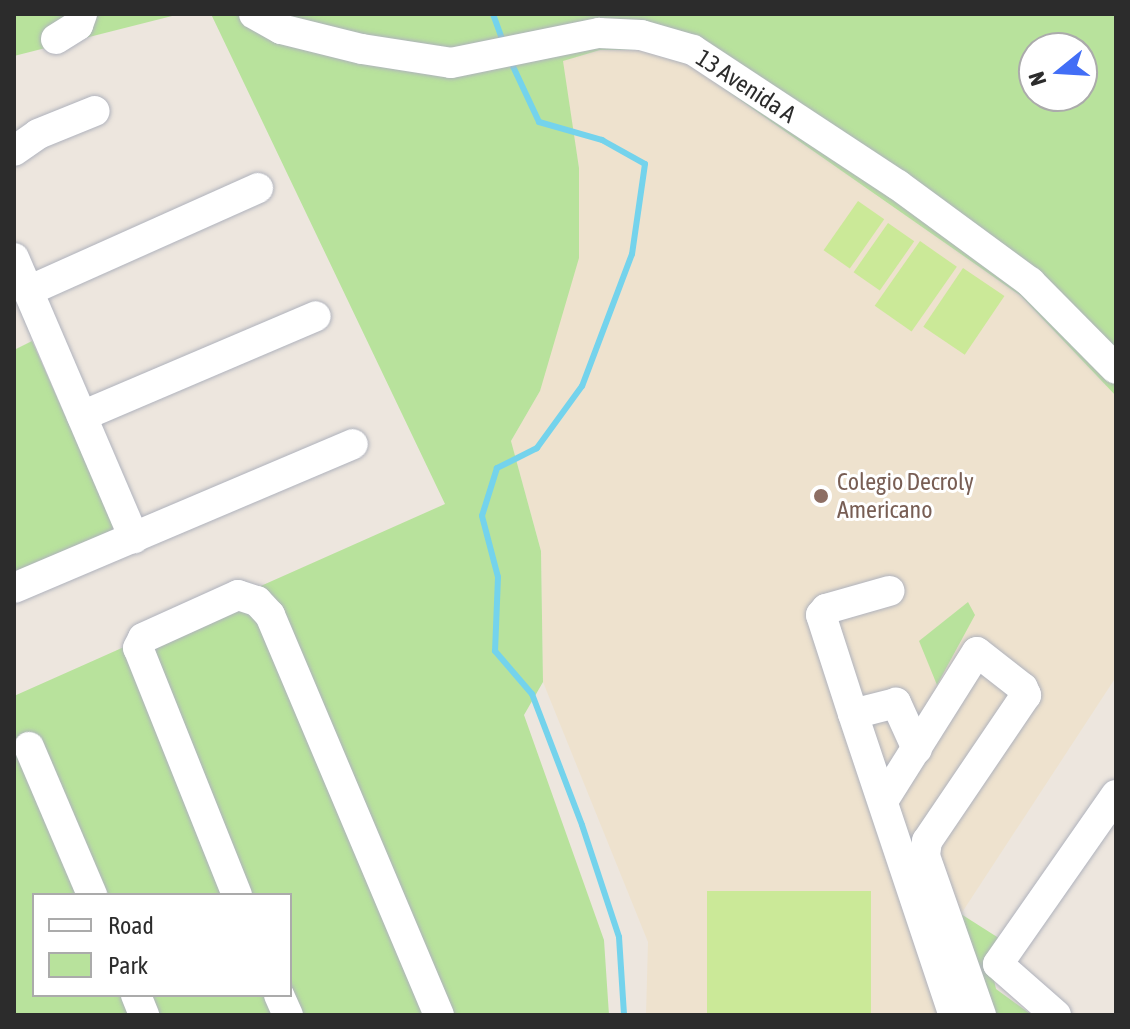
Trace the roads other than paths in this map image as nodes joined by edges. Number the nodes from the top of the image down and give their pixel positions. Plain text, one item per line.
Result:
1 (82, 14) edge
2 (254, 14) edge
3 (56, 39) dead end
4 (95, 111) dead end
5 (22, 139) edge
6 (258, 188) dead end
7 (14, 258) edge
8 (28, 291) junction
9 (316, 316) dead end
10 (1116, 369) edge
11 (82, 416) junction
12 (353, 444) dead end
13 (134, 538) junction
14 (14, 588) edge
15 (889, 591) dead end
16 (853, 714) junction
17 (29, 747) dead end
18 (917, 749) junction
19 (1116, 795) edge
20 (883, 801) junction
21 (91, 893) edge
22 (236, 893) edge
23 (439, 1015) edge
24 (954, 1015) edge
25 (981, 1015) edge
26 (1056, 1015) edge

1 - 3 street
2 - 10 street, 13 Avenida A
4 - 5 street
6 - 8 street
7 - 8 street
8 - 11 street
9 - 11 street
11 - 13 street
12 - 13 street
13 - 14 street
15 - 16 street
16 - 18 street
16 - 20 street
17 - 21 street
18 - 20 street
18 - 25 street
19 - 26 street
20 - 24 street
22 - 23 street

